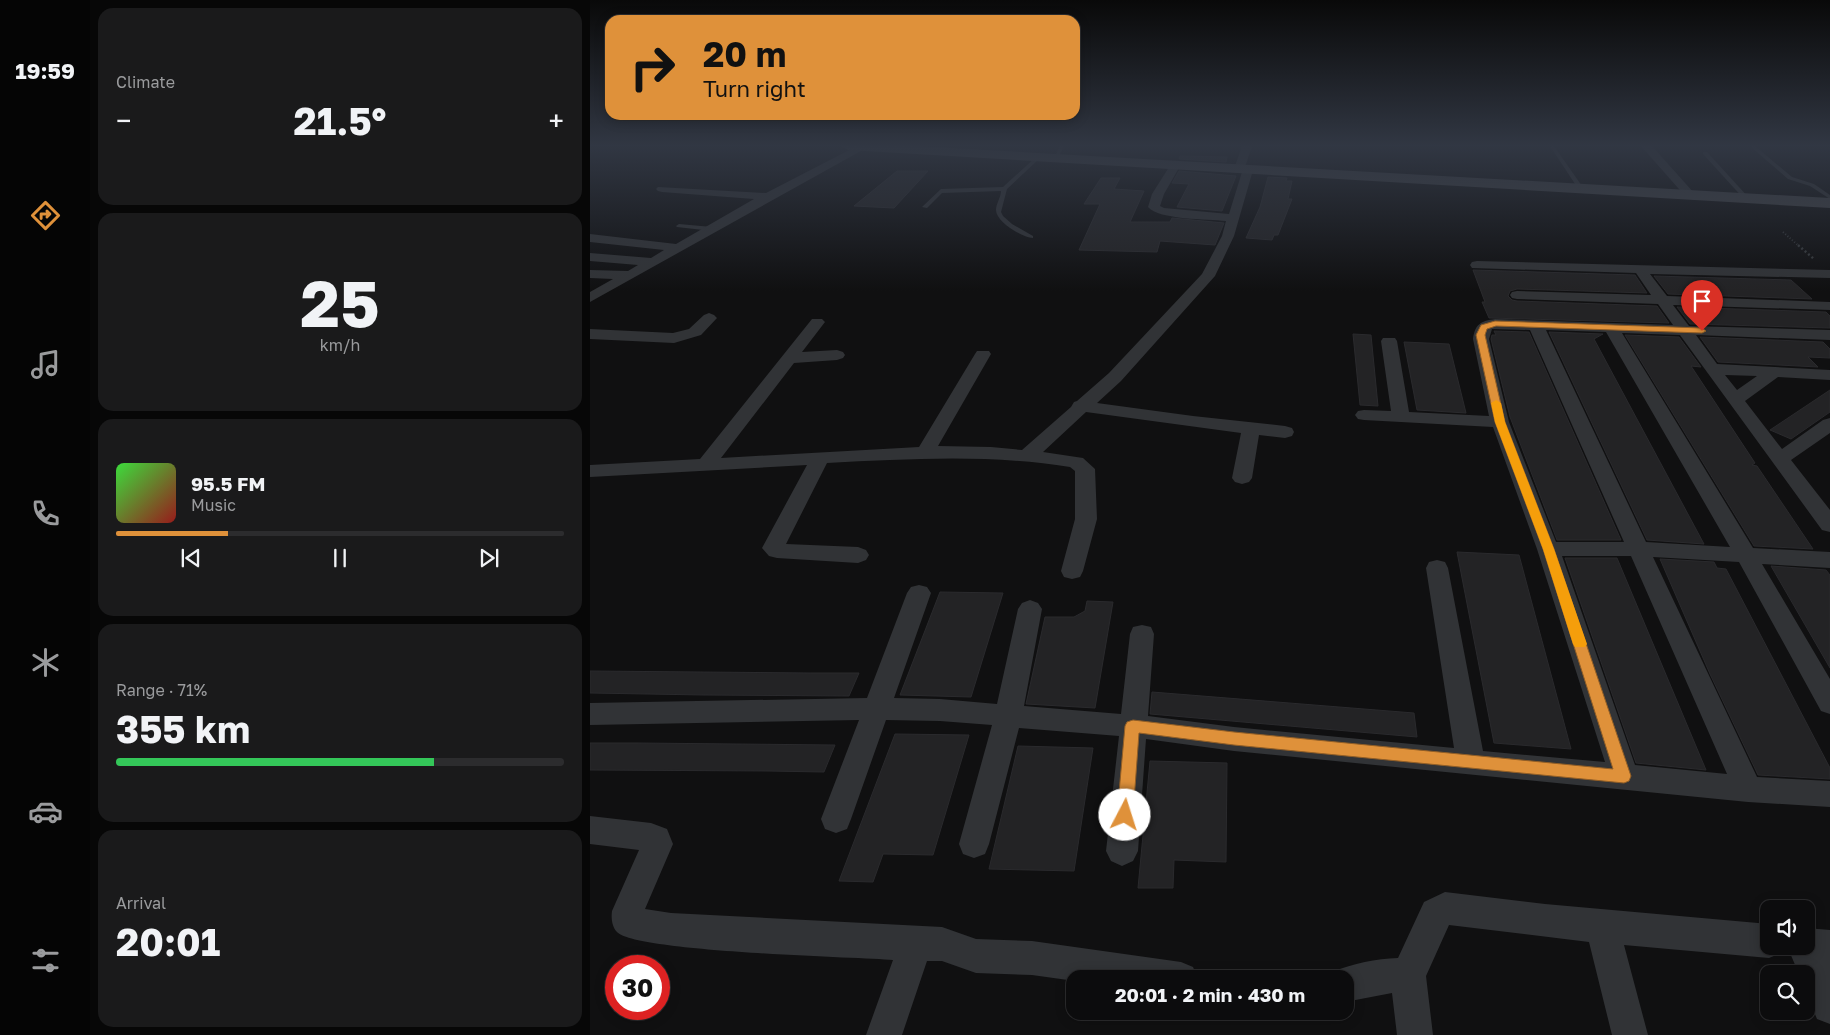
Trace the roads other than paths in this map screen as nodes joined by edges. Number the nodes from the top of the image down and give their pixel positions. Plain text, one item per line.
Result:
1 (732, 194) edge
2 (773, 194) edge
3 (938, 194) edge
4 (1004, 194) edge
5 (1158, 194) edge
6 (1235, 194) edge
7 (1677, 194) edge
8 (1743, 194) edge
9 (1690, 195) joint
10 (768, 197) junction
11 (1747, 199) junction
12 (1830, 203) edge
13 (925, 207) dead end
14 (1234, 218) junction
15 (679, 226) dead end
16 (712, 229) junction
17 (590, 238) edge
18 (1031, 238) dead end
19 (680, 248) junction
20 (590, 257) edge
21 (654, 262) junction
22 (1477, 265) dead end
23 (1639, 268) junction
24 (590, 274) edge
25 (1830, 274) edge
26 (630, 275) junction
27 (1517, 295) dead end
28 (590, 298) edge
29 (1663, 301) junction
30 (1830, 306) edge
31 (709, 318) dead end
32 (817, 322) dead end
33 (1536, 326) junction
34 (1612, 329) junction
35 (1684, 330) junction
36 (590, 334) edge
37 (1830, 335) edge
38 (1389, 340) dead end
39 (984, 354) dead end
40 (837, 355) dead end
41 (789, 358) junction
42 (1713, 369) junction
43 (1774, 372) junction
44 (1830, 375) edge
45 (1735, 400) junction
46 (1080, 406) junction
47 (1364, 415) dead end
48 (1401, 417) junction
49 (1500, 422) junction
50 (1830, 424) edge
51 (1252, 429) junction
52 (1286, 432) dead end
53 (925, 452) junction
54 (1026, 456) junction
55 (822, 457) junction
56 (1781, 458) junction
57 (706, 464) junction
58 (590, 471) edge
59 (1242, 478) dead end
60 (1830, 525) edge
61 (1548, 549) junction
62 (1638, 549) junction
63 (858, 555) dead end
64 (1746, 555) junction
65 (1830, 560) edge
66 (1437, 568) dead end
67 (1072, 570) dead end
68 (919, 593) dead end
69 (1030, 609) dead end
70 (1142, 634) dead end
71 (1830, 703) edge
72 (876, 709) junction
73 (590, 714) edge
74 (1008, 716) junction
75 (1133, 726) junction
76 (1470, 760) junction
77 (1624, 776) junction
78 (1748, 789) junction
79 (1830, 794) edge
80 (836, 819) dead end
81 (590, 830) edge
82 (974, 844) dead end
83 (1122, 851) dead end
84 (1602, 926) junction
85 (1760, 941) edge
86 (916, 944) junction
87 (1815, 946) edge
88 (1830, 947) edge
89 (1809, 955) edge
90 (1117, 970) edge
91 (1408, 975) junction
92 (1354, 982) edge
93 (1830, 1006) edge
94 (884, 1035) edge
95 (1415, 1035) edge
96 (1630, 1035) edge

1 - 10 street
2 - 10 street
3 - 13 lane
4 - 18 lane
5 - 14 street
6 - 14 street
7 - 9 main road
8 - 11 lane
9 - 11 main road
10 - 16 street
11 - 12 main road
14 - 46 street
15 - 16 lane
16 - 19 street
17 - 19 street
19 - 21 street
20 - 21 street
21 - 26 street
22 - 23 street
23 - 25 street
23 - 29 street
24 - 26 street
26 - 28 street
27 - 29 street
29 - 30 street
29 - 35 street
31 - 36 street
32 - 41 street
33 - 34 street
33 - 49 street
33 - 62 street
34 - 35 street
34 - 64 street
35 - 37 street
35 - 42 street
38 - 48 street
39 - 53 street
40 - 41 street
41 - 57 street
42 - 43 street
42 - 45 street
43 - 44 street
43 - 45 street
45 - 56 street
46 - 51 street
46 - 54 street
47 - 48 street
48 - 49 street
49 - 61 street
50 - 56 street
51 - 52 street
51 - 59 street
53 - 54 street
53 - 55 street
54 - 67 street
55 - 57 street
55 - 63 street
56 - 60 street
57 - 58 street
61 - 62 street
61 - 77 street
62 - 64 street
62 - 78 street
64 - 65 street
64 - 71 street
66 - 76 street
68 - 72 street
69 - 74 street
70 - 75 street
72 - 73 street
72 - 74 street
72 - 80 street
74 - 75 street
74 - 82 street
75 - 76 street
75 - 83 street
76 - 77 street
77 - 78 street
78 - 79 street
81 - 86 street
84 - 85 street
84 - 91 street
84 - 96 street
86 - 90 street
86 - 94 street
87 - 88 street
89 - 93 street
91 - 92 street
91 - 95 street

